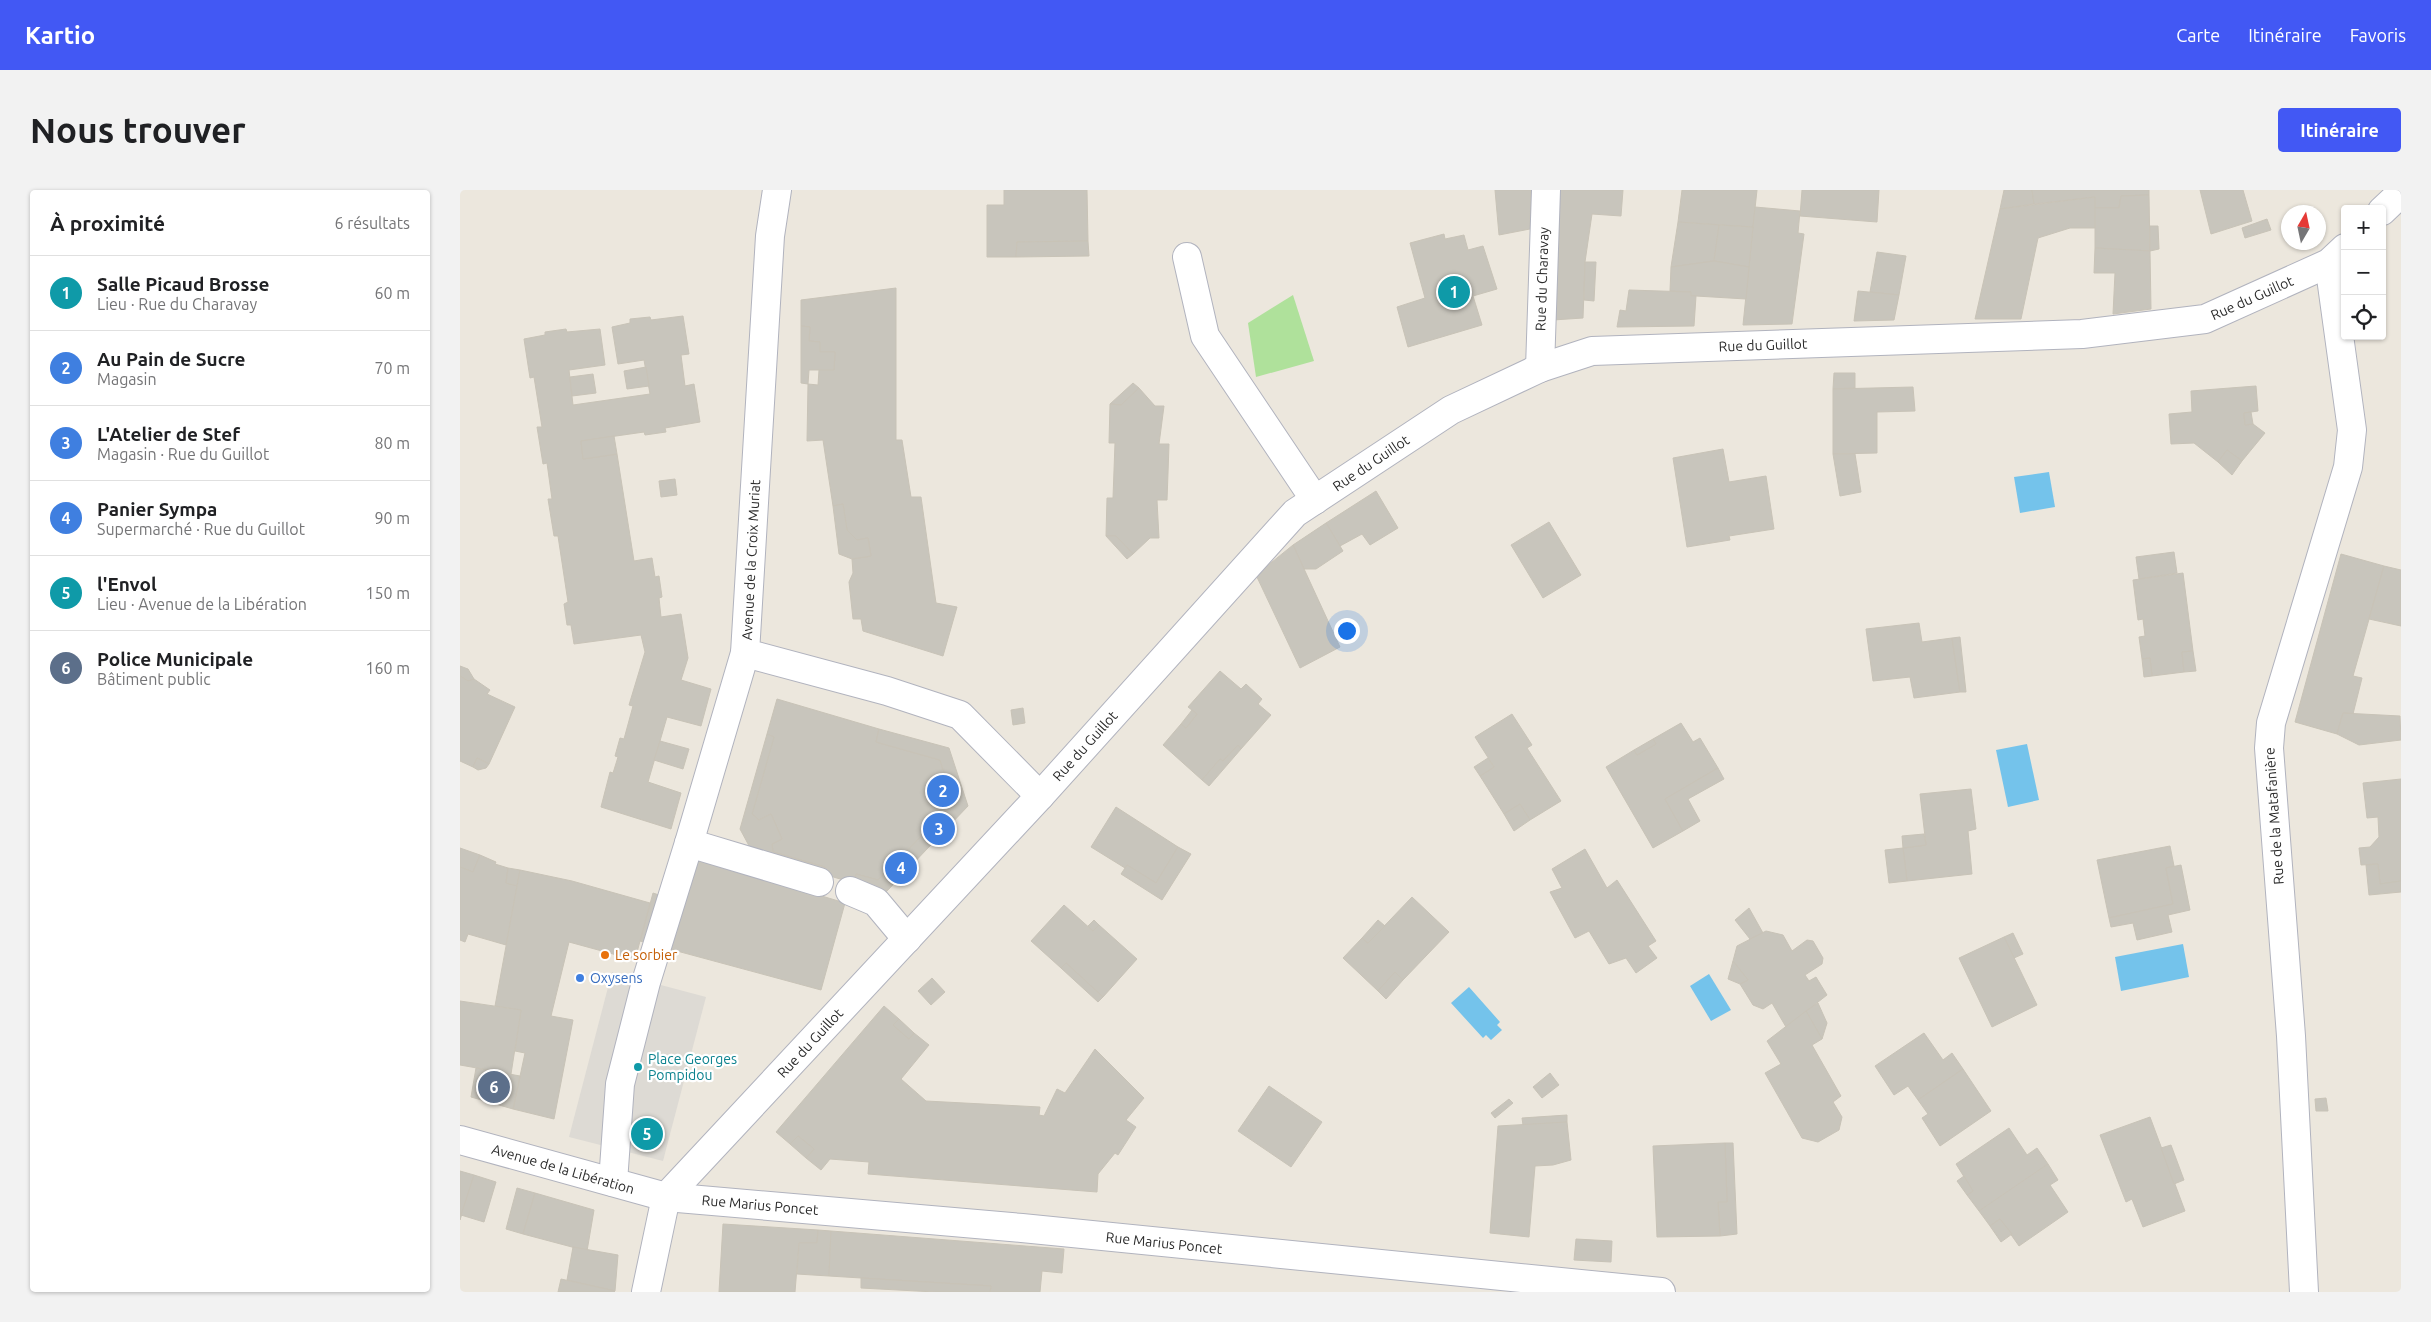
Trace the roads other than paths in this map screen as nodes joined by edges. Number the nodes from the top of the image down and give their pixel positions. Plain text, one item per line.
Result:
1 (776, 190) edge
2 (1546, 190) edge
3 (2401, 193) edge
4 (2386, 207) edge
5 (1187, 256) dead end
6 (2337, 256) edge
7 (1540, 368) junction
8 (1315, 500) junction
9 (745, 653) junction
10 (1040, 796) junction
11 (689, 843) junction
12 (819, 882) dead end
13 (850, 891) dead end
14 (907, 939) junction
15 (460, 1140) edge
16 (613, 1182) junction
17 (666, 1197) junction
18 (646, 1292) edge
19 (1661, 1292) edge
20 (2304, 1292) edge

1 - 9 street, Avenue de la Croix Muriat
2 - 7 street, Rue du Charavay
3 - 4 street
5 - 8 street
6 - 7 street, Rue du Guillot
6 - 20 street, Rue de la Matafanière
7 - 8 street, Rue du Guillot
8 - 10 street, Rue du Guillot
9 - 10 street, Avenue de la Croix Muriat
9 - 11 street
10 - 14 street, Rue du Guillot
11 - 12 street
11 - 16 street
13 - 14 street
14 - 17 street, Rue du Guillot
15 - 16 street, Avenue de la Libération
16 - 17 street, Avenue de la Libération
17 - 18 street
17 - 19 street, Rue Marius Poncet

